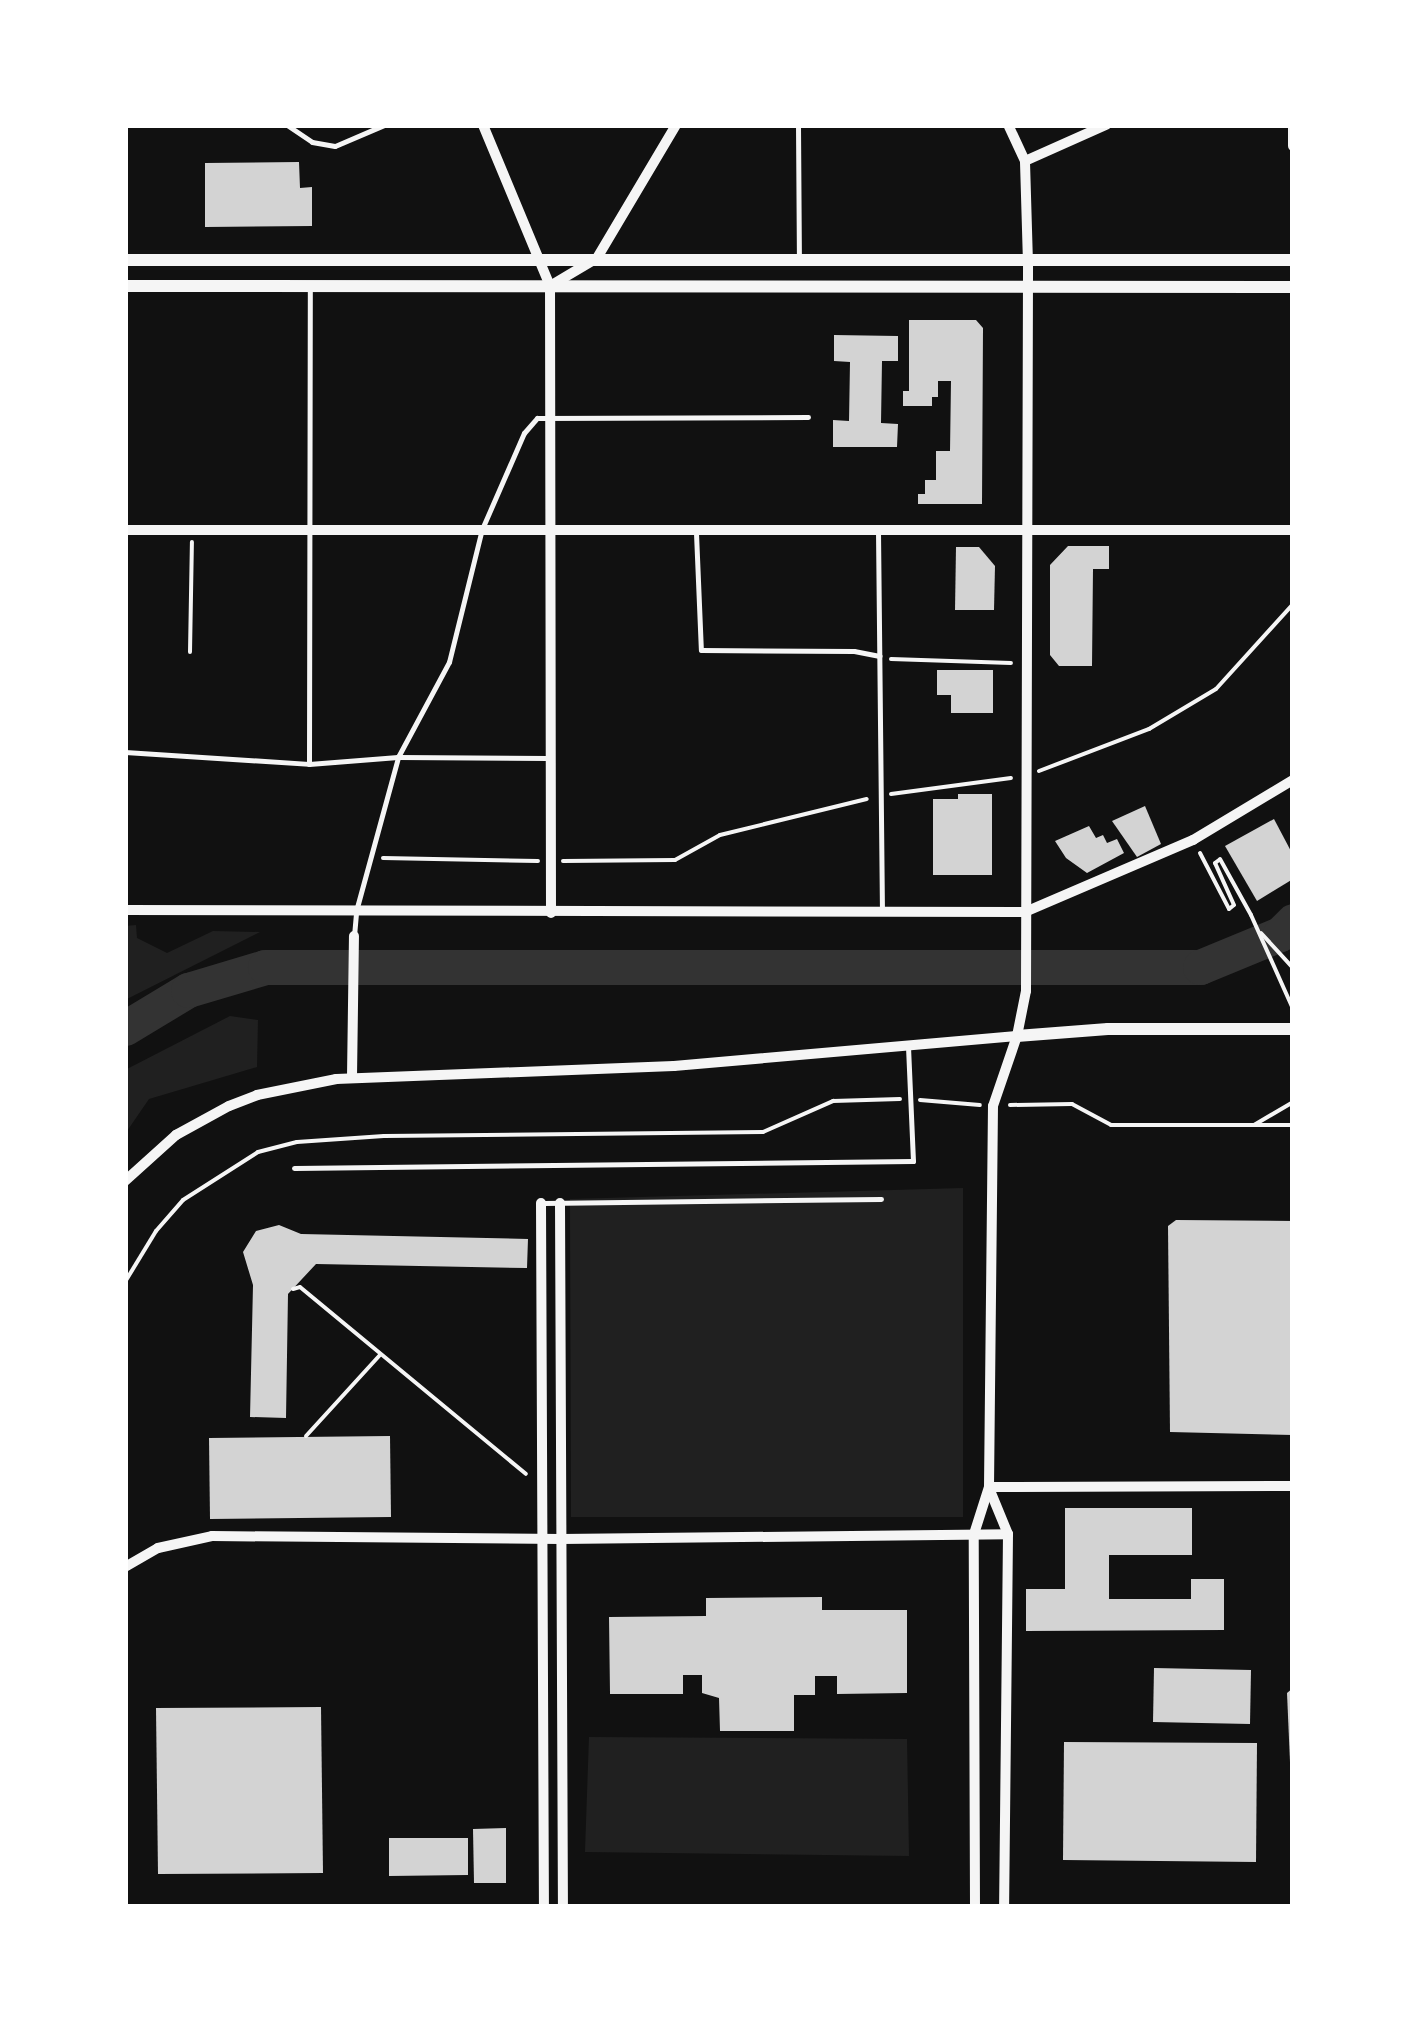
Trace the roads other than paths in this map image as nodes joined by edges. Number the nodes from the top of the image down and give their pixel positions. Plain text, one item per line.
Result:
1 (287, 125) edge
2 (384, 125) edge
3 (484, 125) edge
4 (676, 125) edge
5 (798, 125) edge
6 (1008, 125) edge
7 (1106, 125) edge
8 (1293, 125) edge
9 (1293, 146) edge
10 (1025, 160) junction
11 (597, 258) junction
12 (125, 260) edge
13 (1293, 260) edge
14 (540, 262) junction
15 (800, 262) junction
16 (1028, 263) junction
17 (125, 286) edge
18 (310, 286) junction
19 (550, 286) junction
20 (1027, 286) junction
21 (1293, 287) edge
22 (808, 417) dead end
23 (551, 418) junction
24 (125, 530) edge
25 (311, 530) junction
26 (482, 530) junction
27 (551, 530) junction
28 (696, 530) junction
29 (878, 530) junction
30 (1026, 530) junction
31 (1293, 530) edge
32 (880, 656) junction
33 (125, 752) edge
34 (398, 757) junction
35 (548, 758) junction
36 (309, 764) junction
37 (1293, 780) edge
38 (125, 910) edge
39 (356, 911) junction
40 (552, 912) junction
41 (882, 912) junction
42 (1025, 912) junction
43 (354, 936) joint
44 (1293, 1029) edge
45 (1017, 1036) junction
46 (908, 1045) junction
47 (352, 1077) junction
48 (294, 1168) dead end
49 (125, 1181) edge
50 (880, 1200) dead end
51 (541, 1203) joint
52 (560, 1203) junction
53 (1293, 1486) edge
54 (989, 1487) junction
55 (974, 1534) junction
56 (1008, 1534) junction
57 (542, 1539) junction
58 (561, 1539) junction
59 (125, 1567) edge
60 (544, 1907) edge
61 (563, 1907) edge
62 (975, 1907) edge
63 (1004, 1907) edge

1 - 2 lane
3 - 14 street
4 - 11 street
5 - 15 lane
6 - 10 street
7 - 10 street
8 - 9 street
10 - 16 street
11 - 14 street
11 - 15 street
11 - 19 street
12 - 14 street
13 - 16 street
14 - 19 street
15 - 16 street
16 - 20 street
17 - 18 street
18 - 19 street
18 - 25 lane
19 - 20 street
19 - 23 street
20 - 21 street
20 - 30 street
22 - 23 lane
23 - 26 lane
23 - 27 street
24 - 25 street
25 - 26 street
25 - 36 lane
26 - 27 street
26 - 34 lane
27 - 28 street
27 - 35 street
28 - 29 street
28 - 32 lane
29 - 30 street
29 - 32 lane
30 - 31 street
30 - 42 street
32 - 41 lane
33 - 36 lane
34 - 35 lane
34 - 36 lane
34 - 39 lane
35 - 40 street
37 - 42 street
38 - 39 street
39 - 40 street
39 - 43 lane
40 - 41 street
41 - 42 street
42 - 45 street
43 - 47 street
44 - 45 street
45 - 46 street
45 - 54 street
46 - 47 street
46 - 48 lane
47 - 49 street
50 - 52 lane
51 - 52 lane
51 - 57 street
52 - 58 street
53 - 54 street
54 - 55 street
54 - 56 street
55 - 56 street
55 - 58 street
55 - 62 street
56 - 63 street
57 - 58 street
57 - 59 street
57 - 60 street
58 - 61 street

